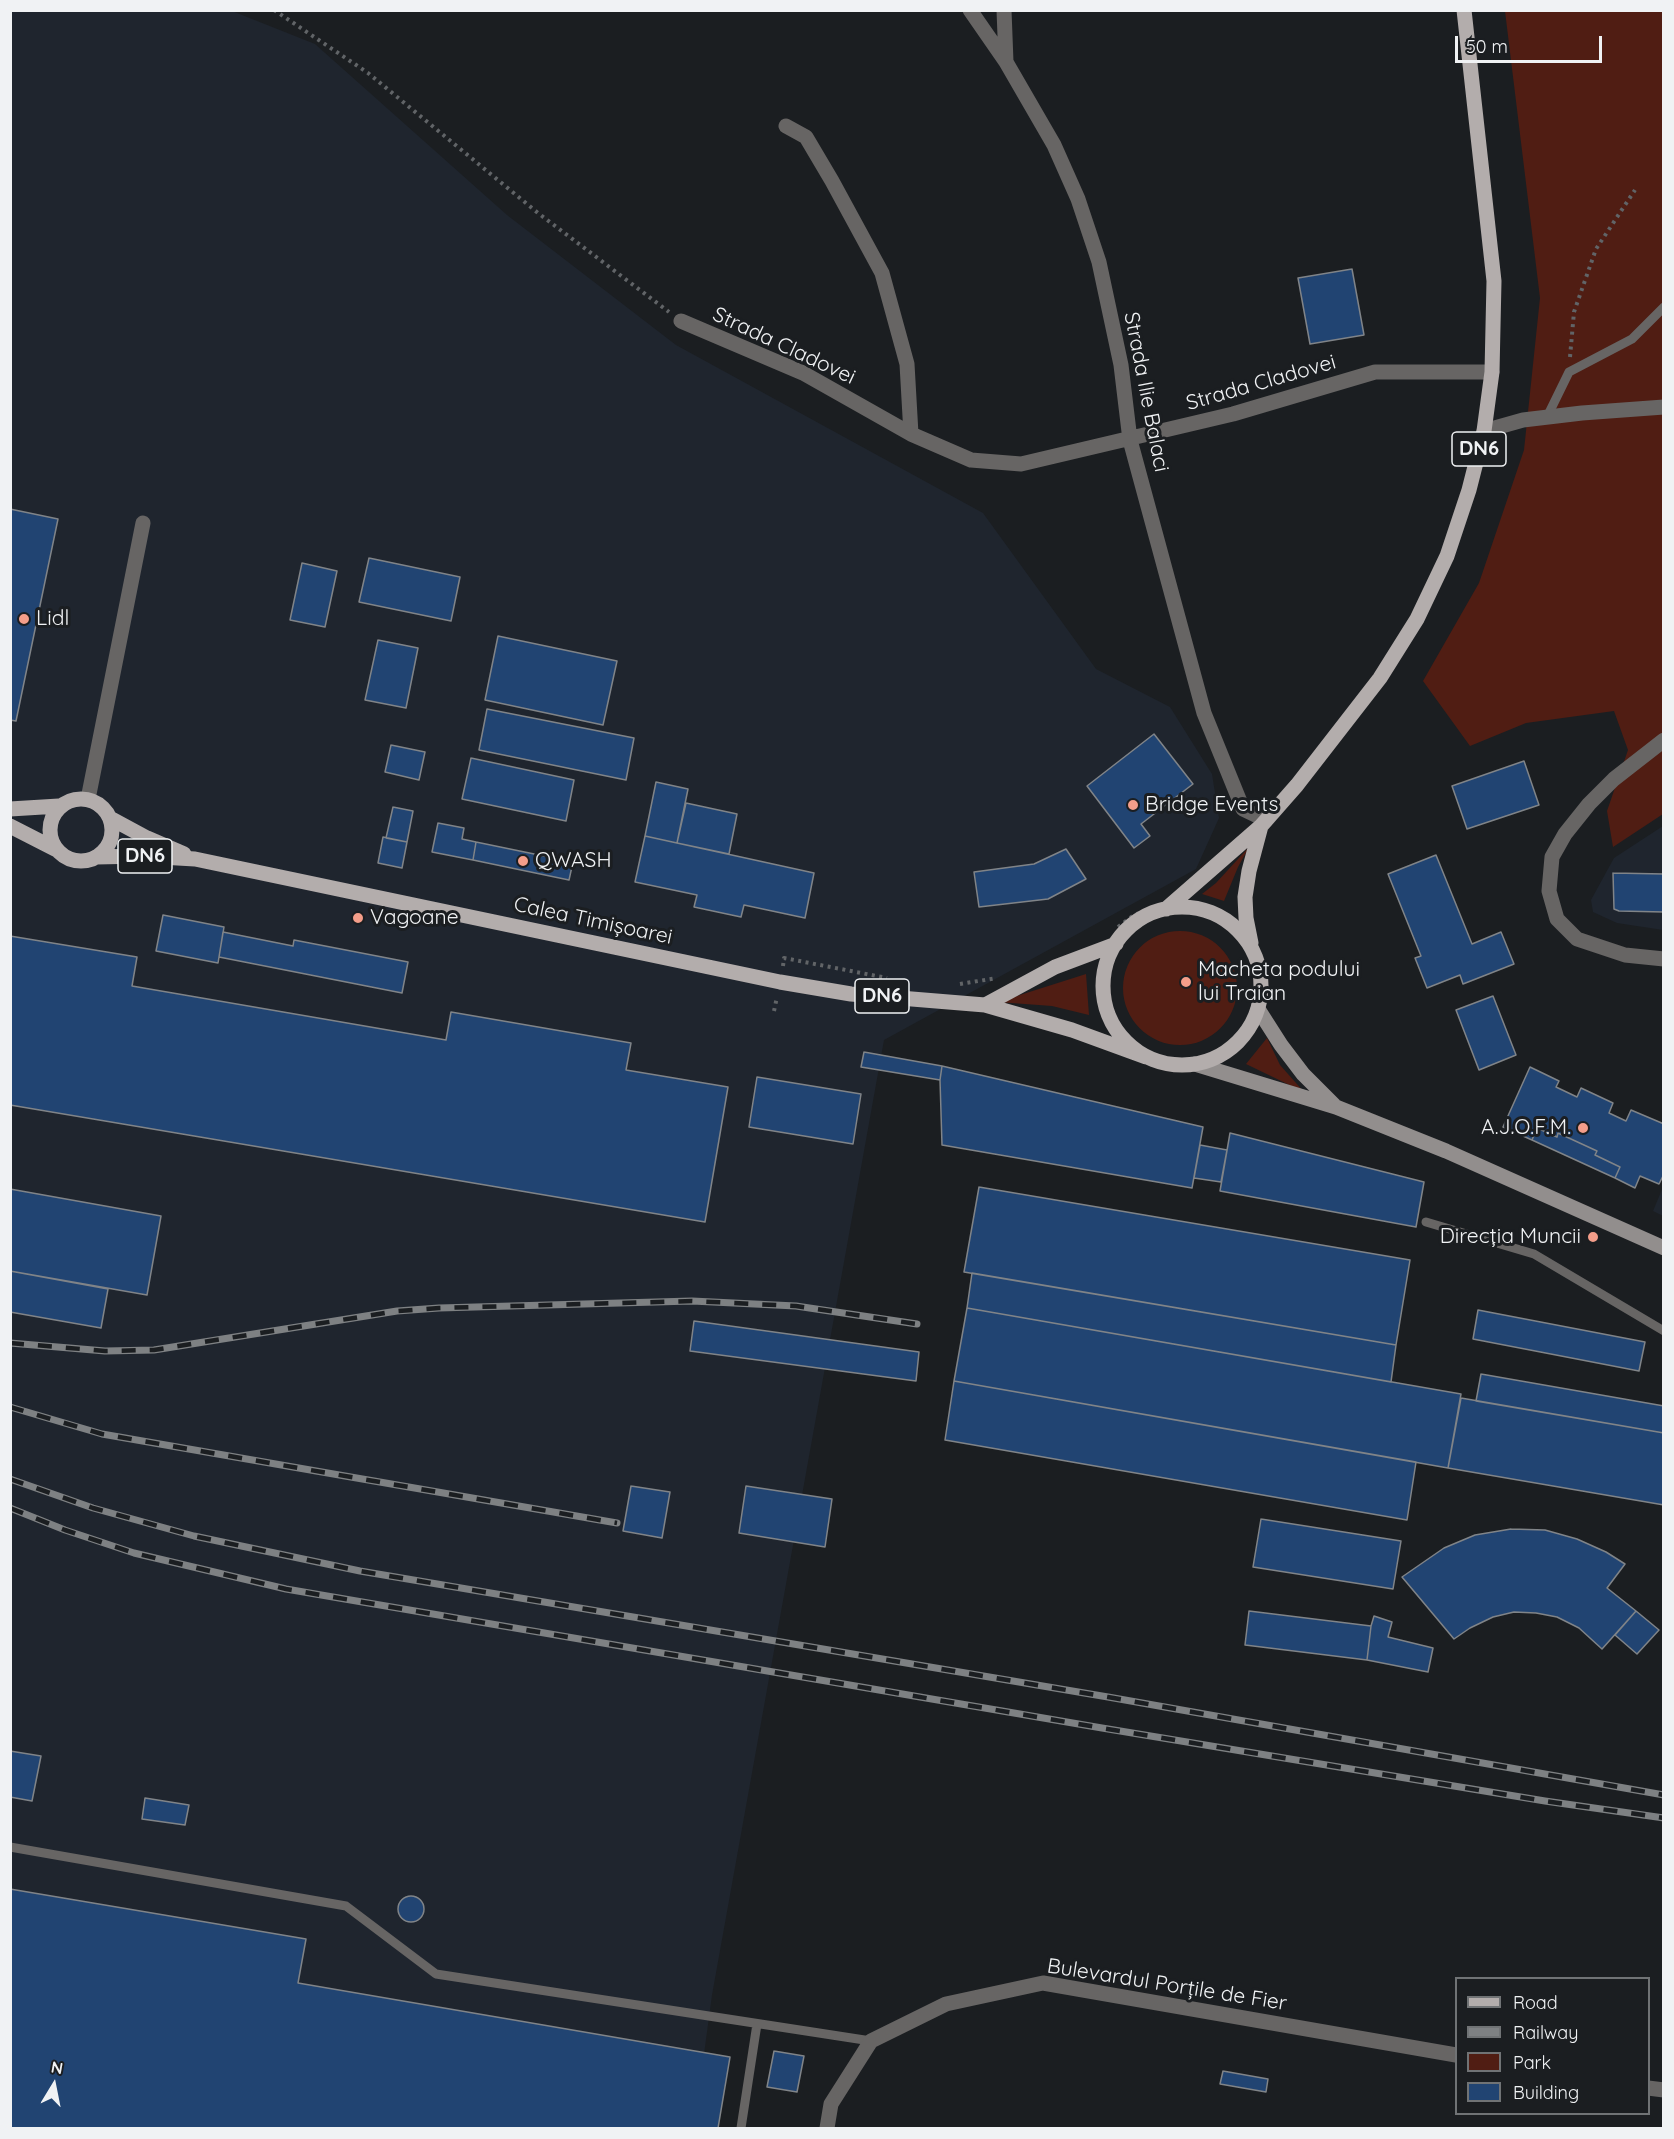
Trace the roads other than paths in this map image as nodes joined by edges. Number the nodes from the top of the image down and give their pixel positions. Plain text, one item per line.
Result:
1 (970, 10) edge
2 (1004, 10) edge
3 (1464, 10) edge
4 (1006, 62) junction
5 (786, 126) dead end
6 (1664, 307) edge
7 (681, 321) road end
8 (1492, 372) junction
9 (1664, 407) edge
10 (1547, 417) junction
11 (1484, 431) junction
12 (910, 434) junction
13 (1130, 440) junction
14 (143, 524) dead end
15 (1664, 740) edge
16 (88, 799) junction
17 (59, 806) junction
18 (10, 809) edge
19 (110, 818) junction
20 (1264, 823) junction
21 (10, 826) edge
22 (55, 849) junction
23 (96, 857) junction
24 (195, 859) junction
25 (1160, 908) junction
26 (1115, 936) junction
27 (1253, 952) junction
28 (1664, 959) edge
29 (985, 1005) junction
30 (1258, 1010) junction
31 (1146, 1057) junction
32 (1195, 1064) junction
33 (1336, 1107) junction
34 (1425, 1222) dead end
35 (1664, 1248) edge
36 (1664, 1330) edge
37 (10, 1847) edge
38 (757, 2024) junction
39 (871, 2042) junction
40 (1455, 2055) edge
41 (741, 2128) edge
42 (827, 2128) edge

1 - 4 street, Strada Ilie Balaci
2 - 4 street
3 - 8 main road, DN6
4 - 13 street, Strada Ilie Balaci
5 - 12 street
6 - 10 lane
7 - 12 street, Strada Cladovei
8 - 11 main road, DN6
8 - 13 street, Strada Cladovei
9 - 10 street
10 - 11 street
11 - 20 main road, DN6
12 - 13 street, Strada Cladovei
13 - 20 street, Strada Ilie Balaci
14 - 16 street
15 - 28 street
16 - 17 main road
16 - 19 main road, DN6
17 - 18 main road
17 - 22 main road
19 - 23 main road, DN6
19 - 24 main road, Calea Timișoarei / DN6
20 - 25 main road, DN6
20 - 27 main road, DN6
21 - 22 main road, DN6
22 - 23 main road, DN6
23 - 24 main road, Calea Timișoarei / DN6
24 - 29 main road, Calea Timișoarei / DN6
25 - 26 main road, DN6
25 - 27 main road, DN6
26 - 29 main road, DN6
26 - 31 main road, DN6
27 - 30 main road, DN6
29 - 31 main road, Calea Timișoarei / DN6
30 - 32 main road, DN6
30 - 33 main road
31 - 32 main road, DN6
32 - 33 main road
33 - 35 main road
34 - 36 lane
37 - 38 lane
38 - 39 lane
38 - 41 lane
39 - 40 street, Bulevardul Porțile de Fier
39 - 42 street

